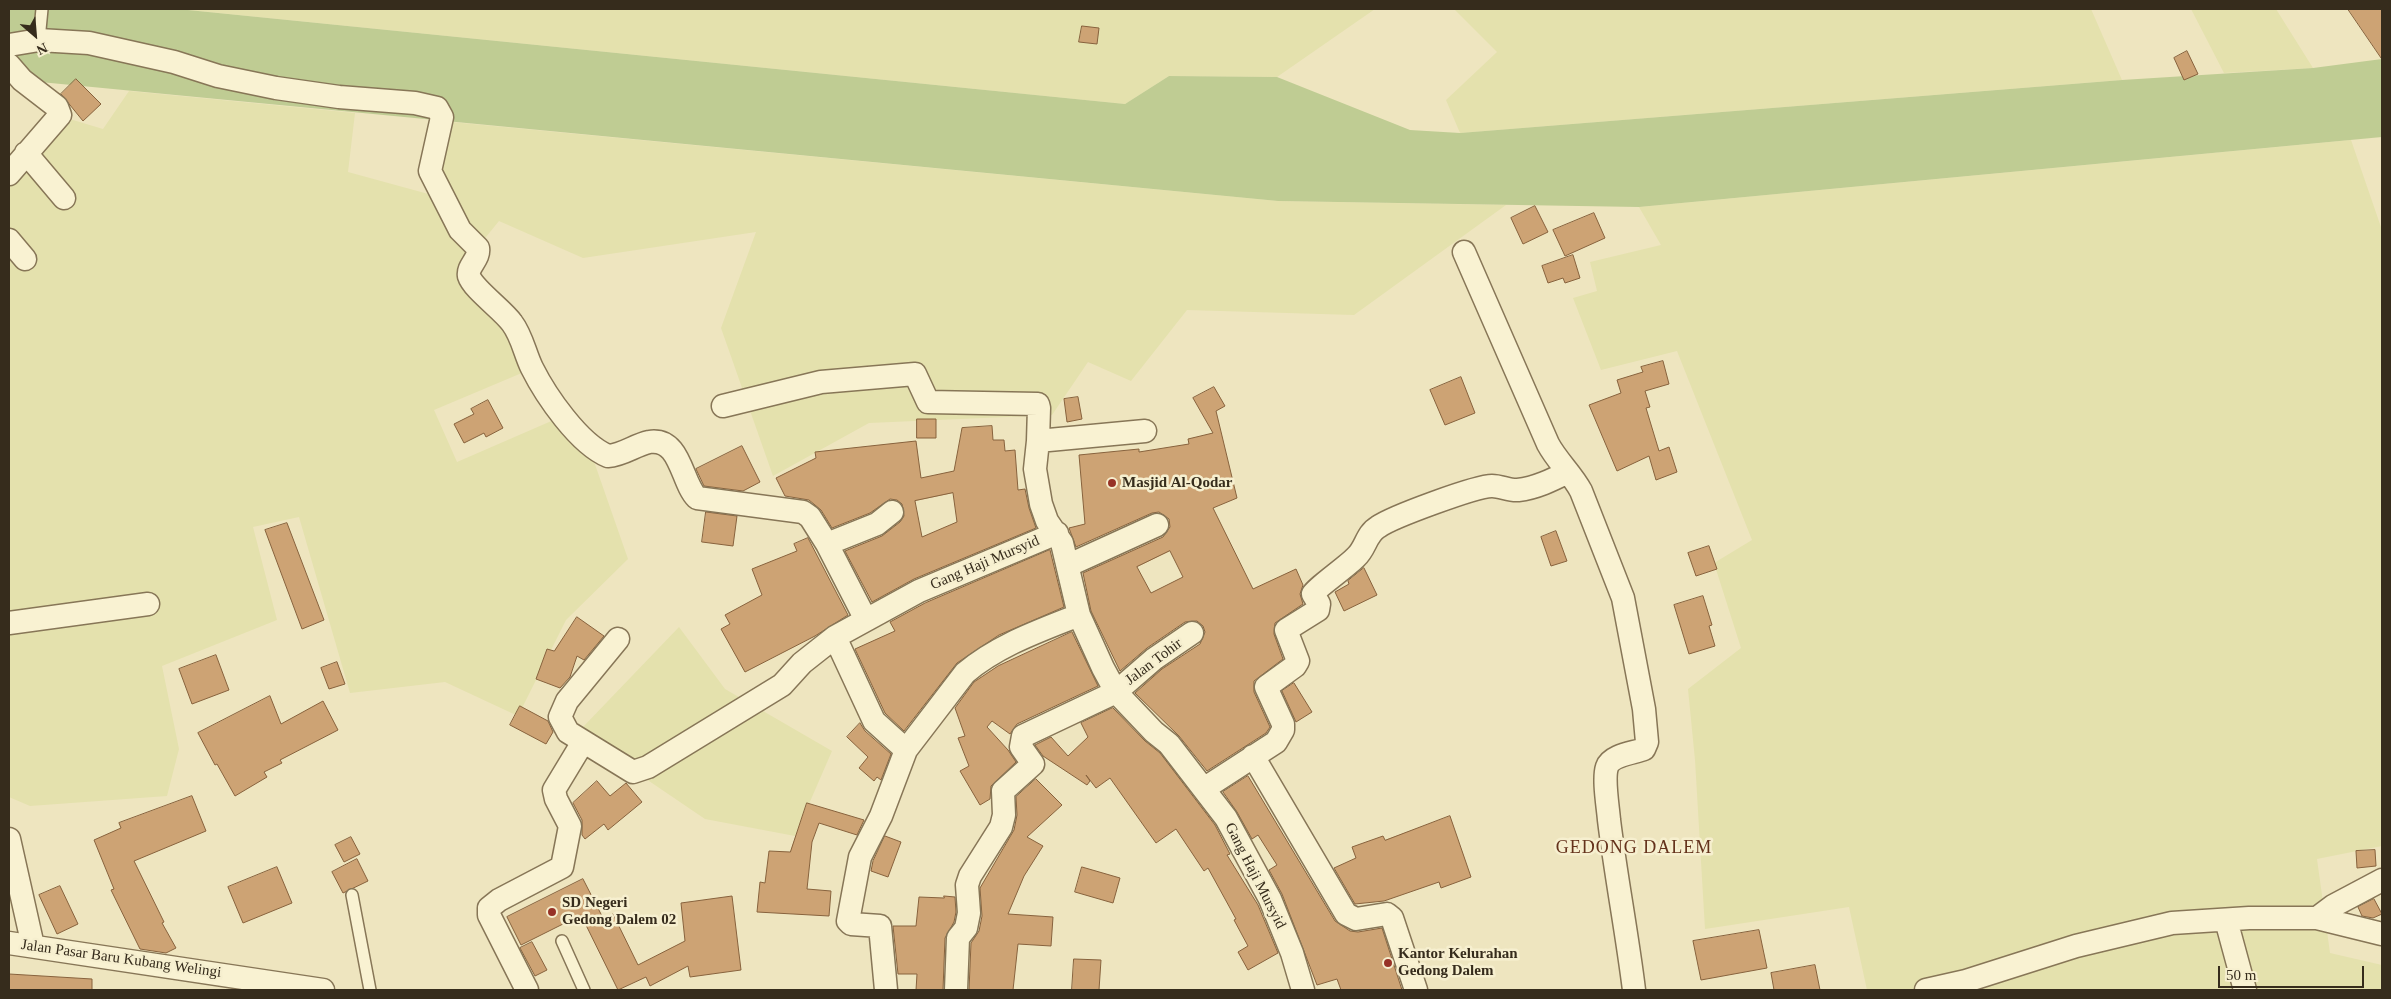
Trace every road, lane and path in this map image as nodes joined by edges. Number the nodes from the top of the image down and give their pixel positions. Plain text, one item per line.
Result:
1 (42, 9) edge
2 (39, 40) junction
3 (9, 45) edge
4 (9, 65) edge
5 (26, 153) junction
6 (9, 174) edge
7 (64, 198) dead end
8 (9, 240) edge
9 (1464, 252) dead end
10 (25, 259) dead end
11 (723, 406) dead end
12 (1145, 431) dead end
13 (1038, 441) junction
14 (1568, 472) junction
15 (892, 512) dead end
16 (1157, 525) dead end
17 (1057, 534) junction
18 (827, 544) junction
19 (1069, 565) junction
20 (148, 604) dead end
21 (1079, 615) junction
22 (866, 620) junction
23 (9, 624) edge
24 (1192, 633) dead end
25 (835, 637) junction
26 (618, 639) dead end
27 (1116, 692) junction
28 (583, 742) junction
29 (906, 750) junction
30 (1253, 756) junction
31 (1205, 788) junction
32 (9, 839) edge
33 (2382, 880) edge
34 (352, 895) dead end
35 (2317, 918) junction
36 (2226, 920) junction
37 (2382, 934) edge
38 (562, 941) dead end
39 (9, 943) edge
40 (33, 946) junction
41 (251, 984) edge
42 (323, 990) edge
43 (370, 990) edge
44 (526, 990) edge
45 (584, 990) edge
46 (886, 990) edge
47 (956, 990) edge
48 (1302, 990) edge
49 (1416, 990) edge
50 (1634, 990) edge
51 (1926, 990) edge
52 (2245, 990) edge

1 - 2 lane
2 - 3 street
2 - 18 street
4 - 5 street
5 - 6 street
5 - 7 street
8 - 10 street
9 - 14 street
11 - 13 street
12 - 13 street
13 - 17 street
14 - 30 street
14 - 50 street
15 - 18 street
16 - 19 street
17 - 19 street, Gang Haji Mursyid
17 - 22 street, Gang Haji Mursyid
18 - 22 street
19 - 21 street, Gang Haji Mursyid
20 - 23 street
21 - 27 street, Gang Haji Mursyid
21 - 29 street
22 - 25 street, Gang Haji Mursyid
24 - 27 street, Jalan Tohir
25 - 28 street, Gang Haji Mursyid
25 - 29 street
26 - 28 street, Gang Haji Mursyid
27 - 31 street, Gang Haji Mursyid
27 - 47 street, Jalan Tohir
28 - 44 street
29 - 46 street
30 - 31 street
30 - 49 street
31 - 48 street, Gang Haji Mursyid
32 - 40 street
33 - 35 street
34 - 43 lane
35 - 36 street
35 - 37 street
36 - 51 street
36 - 52 street
38 - 45 lane
39 - 40 street, Jalan Pasar Baru Kubang Welingi
40 - 41 street, Jalan Pasar Baru Kubang Welingi
41 - 42 street, Jalan Pasar Baru Kubang Welingi

